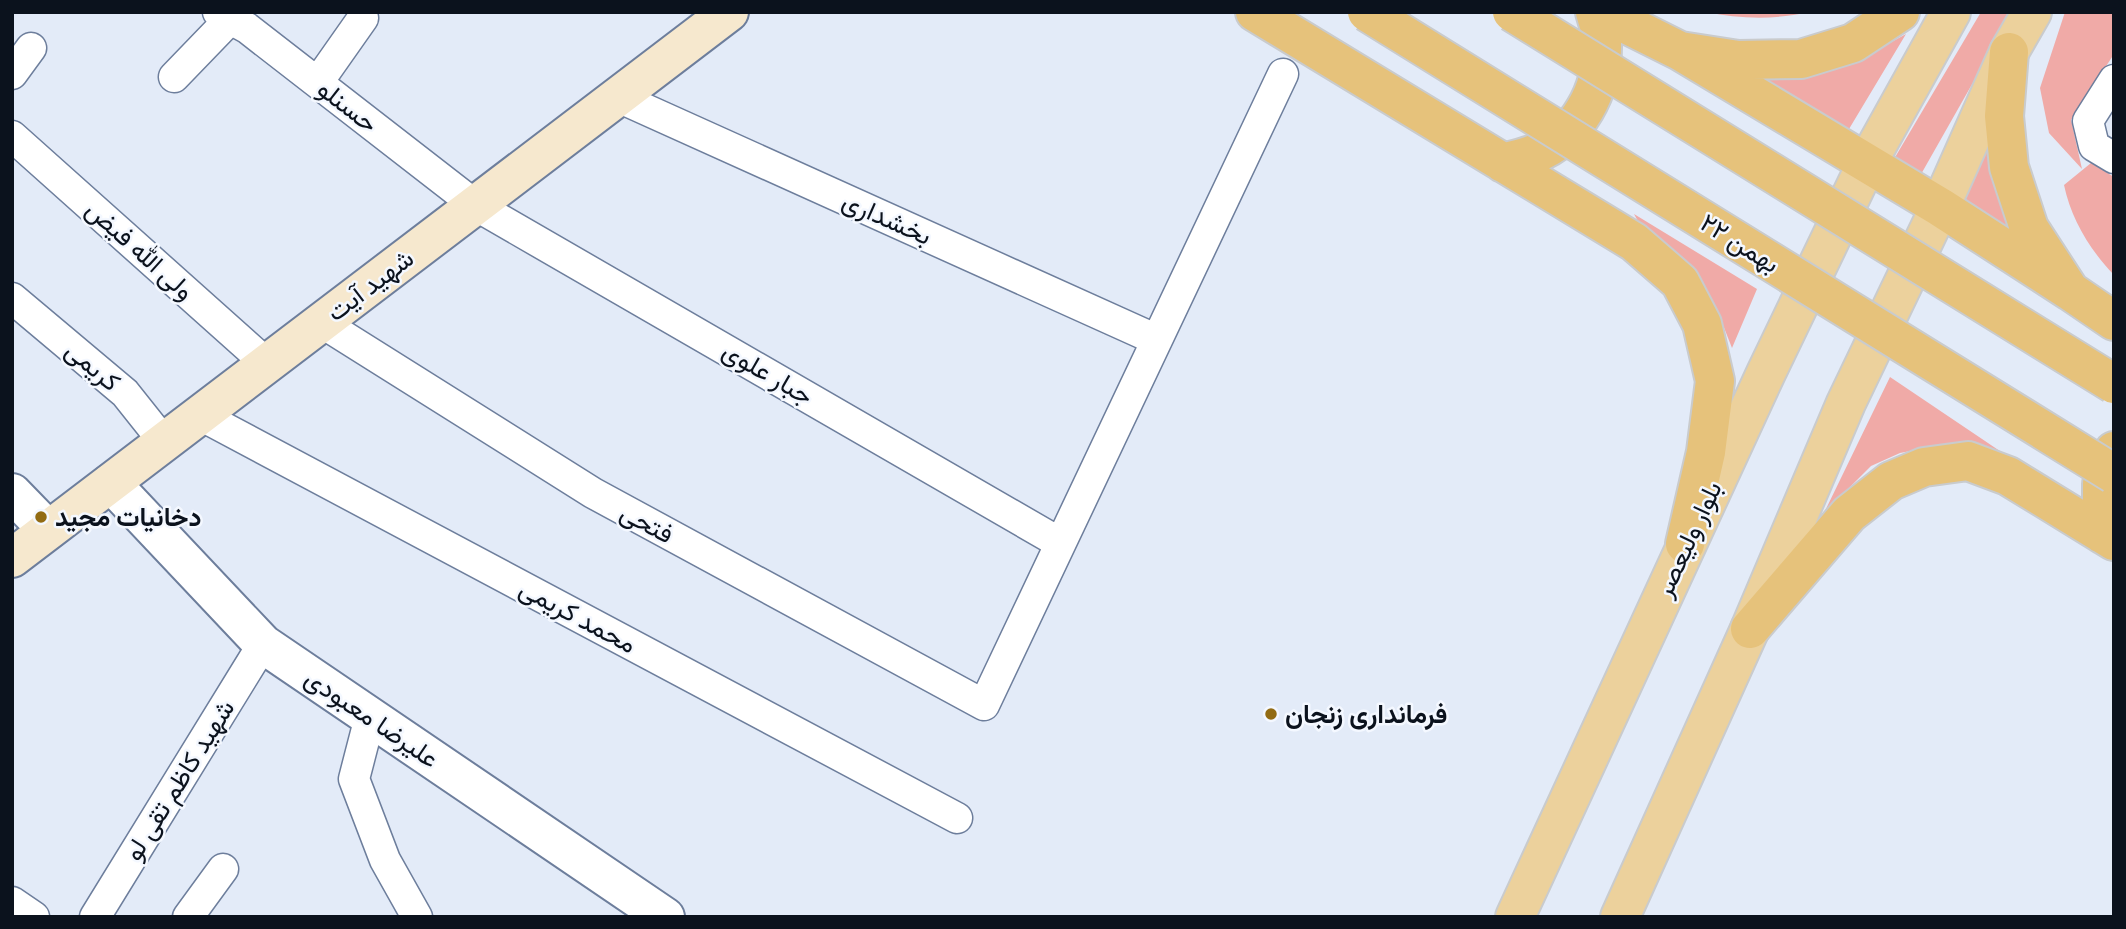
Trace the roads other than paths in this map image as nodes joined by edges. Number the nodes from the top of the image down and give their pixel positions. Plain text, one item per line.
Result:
1 (729, 12) edge
2 (1255, 12) edge
3 (1367, 12) edge
4 (1512, 12) edge
5 (1595, 12) edge
6 (1602, 12) edge
7 (1900, 12) edge
8 (1951, 12) edge
9 (2032, 12) edge
10 (224, 16) edge
11 (363, 18) dead end
12 (31, 48) dead end
13 (1680, 51) junction
14 (2009, 52) junction
15 (12, 74) edge
16 (1283, 74) dead end
17 (174, 78) dead end
18 (2114, 80) edge
19 (318, 82) junction
20 (618, 97) junction
21 (14, 141) edge
22 (2114, 158) edge
23 (1503, 163) junction
24 (1867, 163) junction
25 (475, 205) junction
26 (1940, 206) junction
27 (2070, 291) junction
28 (12, 298) edge
29 (2114, 321) edge
30 (321, 322) junction
31 (1157, 340) junction
32 (267, 364) junction
33 (2114, 384) edge
34 (200, 415) junction
35 (164, 442) junction
36 (2114, 451) edge
37 (2114, 474) edge
38 (111, 483) junction
39 (12, 494) edge
40 (48, 530) junction
41 (2108, 538) edge
42 (1060, 543) junction
43 (1685, 544) junction
44 (12, 558) edge
45 (1750, 629) junction
46 (263, 644) junction
47 (370, 717) junction
48 (957, 818) dead end
49 (223, 869) dead end
50 (12, 902) edge
51 (34, 917) edge
52 (95, 917) edge
53 (188, 917) edge
54 (417, 917) edge
55 (665, 917) edge
56 (1515, 917) edge
57 (1620, 917) edge

1 - 20 main road, شهید آیت
2 - 23 highway
3 - 37 highway, ۲۲ بهمن, bridge
4 - 33 highway, bridge
5 - 23 highway
6 - 13 highway
7 - 13 highway
8 - 24 main road, بلوار ولیعصر
9 - 14 main road
10 - 17 street
10 - 19 street, حسنلو
11 - 19 street
12 - 15 street
13 - 24 highway
14 - 26 main road
14 - 27 highway
16 - 31 street
18 - 22 street
19 - 25 street, حسنلو
20 - 25 main road, شهید آیت
20 - 31 street, بخشداری
21 - 32 street, ولی الله فیض
23 - 43 highway
24 - 26 highway
24 - 43 main road, بلوار ولیعصر
25 - 30 main road, شهید آیت
25 - 42 street, جبار علوی
26 - 27 highway
26 - 45 main road
27 - 29 highway
28 - 35 street, کریمی
30 - 32 main road, شهید آیت
30 - 42 street, فتحی
31 - 42 street
32 - 34 main road, شهید آیت
34 - 35 main road, شهید آیت
34 - 48 street, محمد کریمی
35 - 38 main road, شهید آیت
36 - 41 highway
38 - 40 main road, شهید آیت
38 - 46 street, علیرضا معبودی
39 - 40 street
40 - 44 main road, شهید آیت
41 - 45 highway
43 - 56 main road, بلوار ولیعصر
45 - 57 main road
46 - 47 street, علیرضا معبودی
46 - 52 street, شهید کاظم تقی لو
47 - 54 street
47 - 55 street, علیرضا معبودی
49 - 53 street
50 - 51 street

